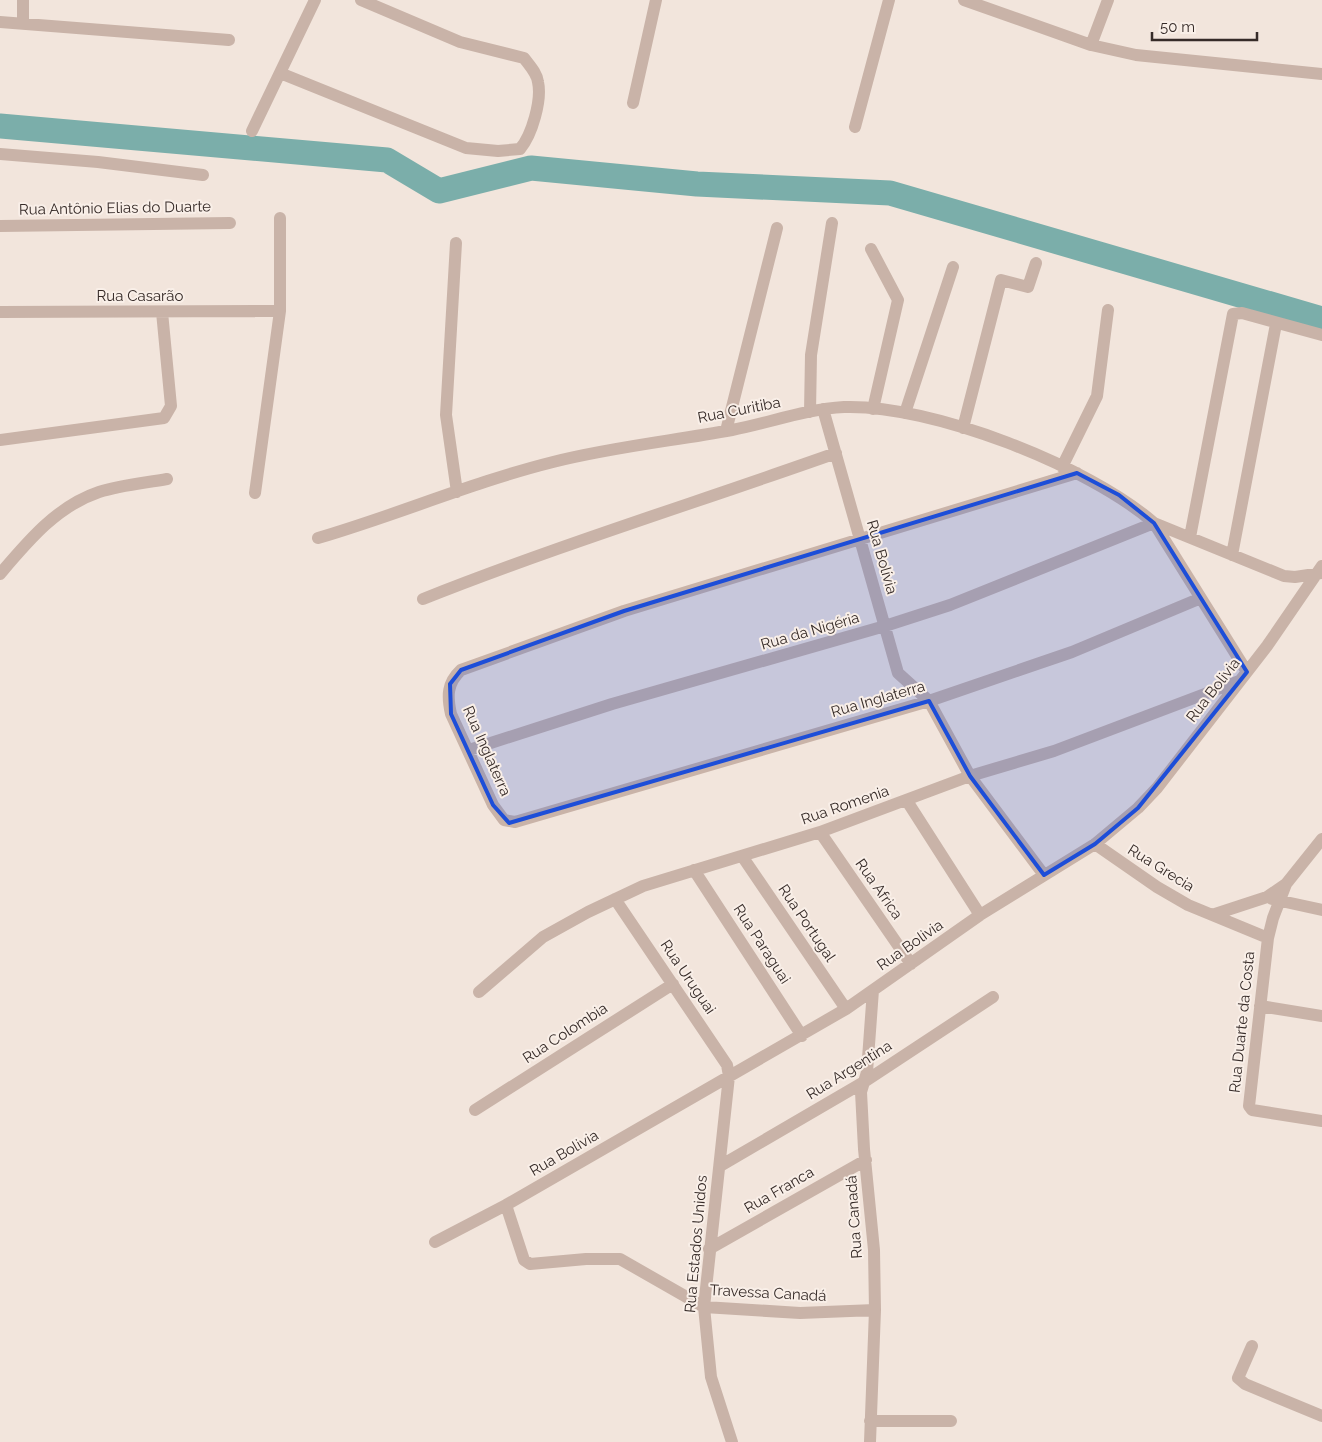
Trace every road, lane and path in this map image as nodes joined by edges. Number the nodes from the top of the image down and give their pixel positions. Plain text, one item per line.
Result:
1 (23, 0) edge
2 (315, 0) edge
3 (360, 0) edge
4 (656, 0) edge
5 (889, 0) edge
6 (964, 0) edge
7 (1108, 0) edge
8 (0, 22) edge
9 (23, 24) junction
10 (229, 40) dead end
11 (1091, 45) junction
12 (280, 73) junction
13 (1322, 74) edge
14 (632, 103) dead end
15 (855, 127) dead end
16 (252, 131) dead end
17 (0, 154) edge
18 (203, 175) dead end
19 (280, 218) dead end
20 (230, 223) dead end
21 (832, 223) dead end
22 (0, 226) edge
23 (777, 228) dead end
24 (456, 243) dead end
25 (872, 249) dead end
26 (1036, 263) dead end
27 (953, 267) dead end
28 (1108, 310) dead end
29 (0, 312) edge
30 (162, 312) junction
31 (280, 312) junction
32 (1276, 324) junction
33 (1322, 336) edge
34 (823, 409) junction
35 (872, 409) junction
36 (810, 412) junction
37 (905, 413) junction
38 (963, 428) junction
39 (726, 431) junction
40 (0, 440) edge
41 (836, 453) junction
42 (1062, 467) junction
43 (1077, 473) junction
44 (167, 479) dead end
45 (457, 492) junction
46 (255, 493) dead end
47 (1154, 523) junction
48 (1190, 537) junction
49 (318, 538) dead end
50 (860, 539) junction
51 (1232, 555) junction
52 (1321, 571) edge
53 (0, 574) edge
54 (1201, 598) junction
55 (423, 599) dead end
56 (885, 626) junction
57 (1244, 676) junction
58 (929, 701) junction
59 (469, 750) junction
60 (970, 776) junction
61 (907, 801) junction
62 (820, 832) junction
63 (1322, 839) edge
64 (1095, 844) junction
65 (742, 856) junction
66 (694, 870) junction
67 (1044, 875) junction
68 (614, 899) junction
69 (1273, 900) junction
70 (1322, 910) edge
71 (980, 915) junction
72 (1212, 915) junction
73 (1268, 938) junction
74 (911, 964) junction
75 (673, 984) junction
76 (873, 990) junction
77 (479, 992) dead end
78 (993, 996) dead end
79 (1260, 1006) junction
80 (846, 1009) junction
81 (1322, 1016) edge
82 (802, 1036) junction
83 (729, 1076) junction
84 (864, 1082) junction
85 (475, 1110) dead end
86 (1322, 1122) edge
87 (866, 1160) junction
88 (720, 1166) junction
89 (506, 1205) junction
90 (435, 1242) dead end
91 (709, 1249) junction
92 (704, 1307) junction
93 (875, 1310) junction
94 (1252, 1346) dead end
95 (1322, 1416) edge
96 (870, 1421) junction
97 (951, 1421) dead end
98 (732, 1442) edge
99 (870, 1442) edge

1 - 9 street
2 - 12 street
3 - 12 street
4 - 14 street
5 - 15 street
6 - 11 street
7 - 11 street
8 - 9 street
9 - 10 street
11 - 13 street
12 - 16 street
17 - 18 street
19 - 31 street
20 - 22 street, Rua Antônio Elias do Duarte
21 - 36 street
23 - 39 street
24 - 45 street
25 - 35 street
26 - 38 street
27 - 37 street
28 - 42 street
29 - 30 street, Rua Casarão
30 - 31 street, Rua Casarão
30 - 40 street
31 - 46 street
32 - 33 street
32 - 48 street
32 - 51 street
34 - 35 street, Rua Curitiba
34 - 36 street, Rua Curitiba
34 - 41 street, Rua Bolívia
35 - 37 street, Rua Curitiba
36 - 39 street, Rua Curitiba
37 - 38 street, Rua Curitiba
38 - 42 street, Rua Curitiba
39 - 45 street, Rua Curitiba
41 - 50 street, Rua Bolívia
41 - 55 street
42 - 43 street, Rua Curitiba
43 - 47 street, Rua Curitiba
43 - 50 street, Rua Inglaterra
44 - 53 street
45 - 49 street, Rua Curitiba
47 - 48 street
47 - 54 street
47 - 56 street, Rua da Nigéria
48 - 51 street
50 - 56 street, Rua Bolívia
50 - 59 street, Rua Inglaterra
51 - 52 street
52 - 57 street, Rua Bolivia
54 - 57 street
54 - 58 street, Rua Inglaterra
56 - 58 street, Rua Bolívia
56 - 59 street, Rua da Nigéria
57 - 60 street, Rua Romenia
57 - 64 street, Rua Bolivia
58 - 59 street, Rua Inglaterra
58 - 60 street, Rua Bolívia
60 - 61 street, Rua Romenia
60 - 67 street, Rua Bolívia
61 - 62 street, Rua Romenia
61 - 71 street
62 - 65 street, Rua Romenia
62 - 74 street, Rua Africa
63 - 69 street
64 - 67 street, Rua Bolivia
64 - 72 street, Rua Grecia
65 - 66 street, Rua Romenia
65 - 80 street, Rua Portugal
66 - 68 street, Rua Romenia
66 - 82 street, Rua Paraguai
67 - 71 street, Rua Bolivia
68 - 75 street, Rua Uruguai
68 - 77 street, Rua Romenia
69 - 70 street
69 - 72 street
69 - 73 street
71 - 74 street, Rua Bolivia
72 - 73 street, Rua Grecia
73 - 79 street, Rua Duarte da Costa
74 - 76 street, Rua Bolivia
75 - 83 street, Rua Uruguai
75 - 85 street, Rua Colombia
76 - 80 street, Rua Bolivia
76 - 84 street, Rua Canadá
78 - 84 street, Rua Argentina
79 - 81 street
79 - 86 street, Rua Duarte da Costa
80 - 82 street, Rua Bolivia
82 - 83 street, Rua Bolivia
83 - 88 street, Rua Estados Unidos
83 - 89 street, Rua Bolivia
84 - 87 street, Rua Canadá
84 - 88 street, Rua Argentina
87 - 91 street, Rua Franca
87 - 93 street, Rua Canadá
88 - 91 street, Rua Estados Unidos
89 - 90 street, Rua Bolivia
89 - 92 street, Travessa Canadá
91 - 92 street, Rua Estados Unidos
92 - 93 street, Travessa Canadá
92 - 98 street, Rua Estados Unidos
93 - 96 street, Rua Canadá
94 - 95 street
96 - 97 street
96 - 99 street, Rua Canadá

